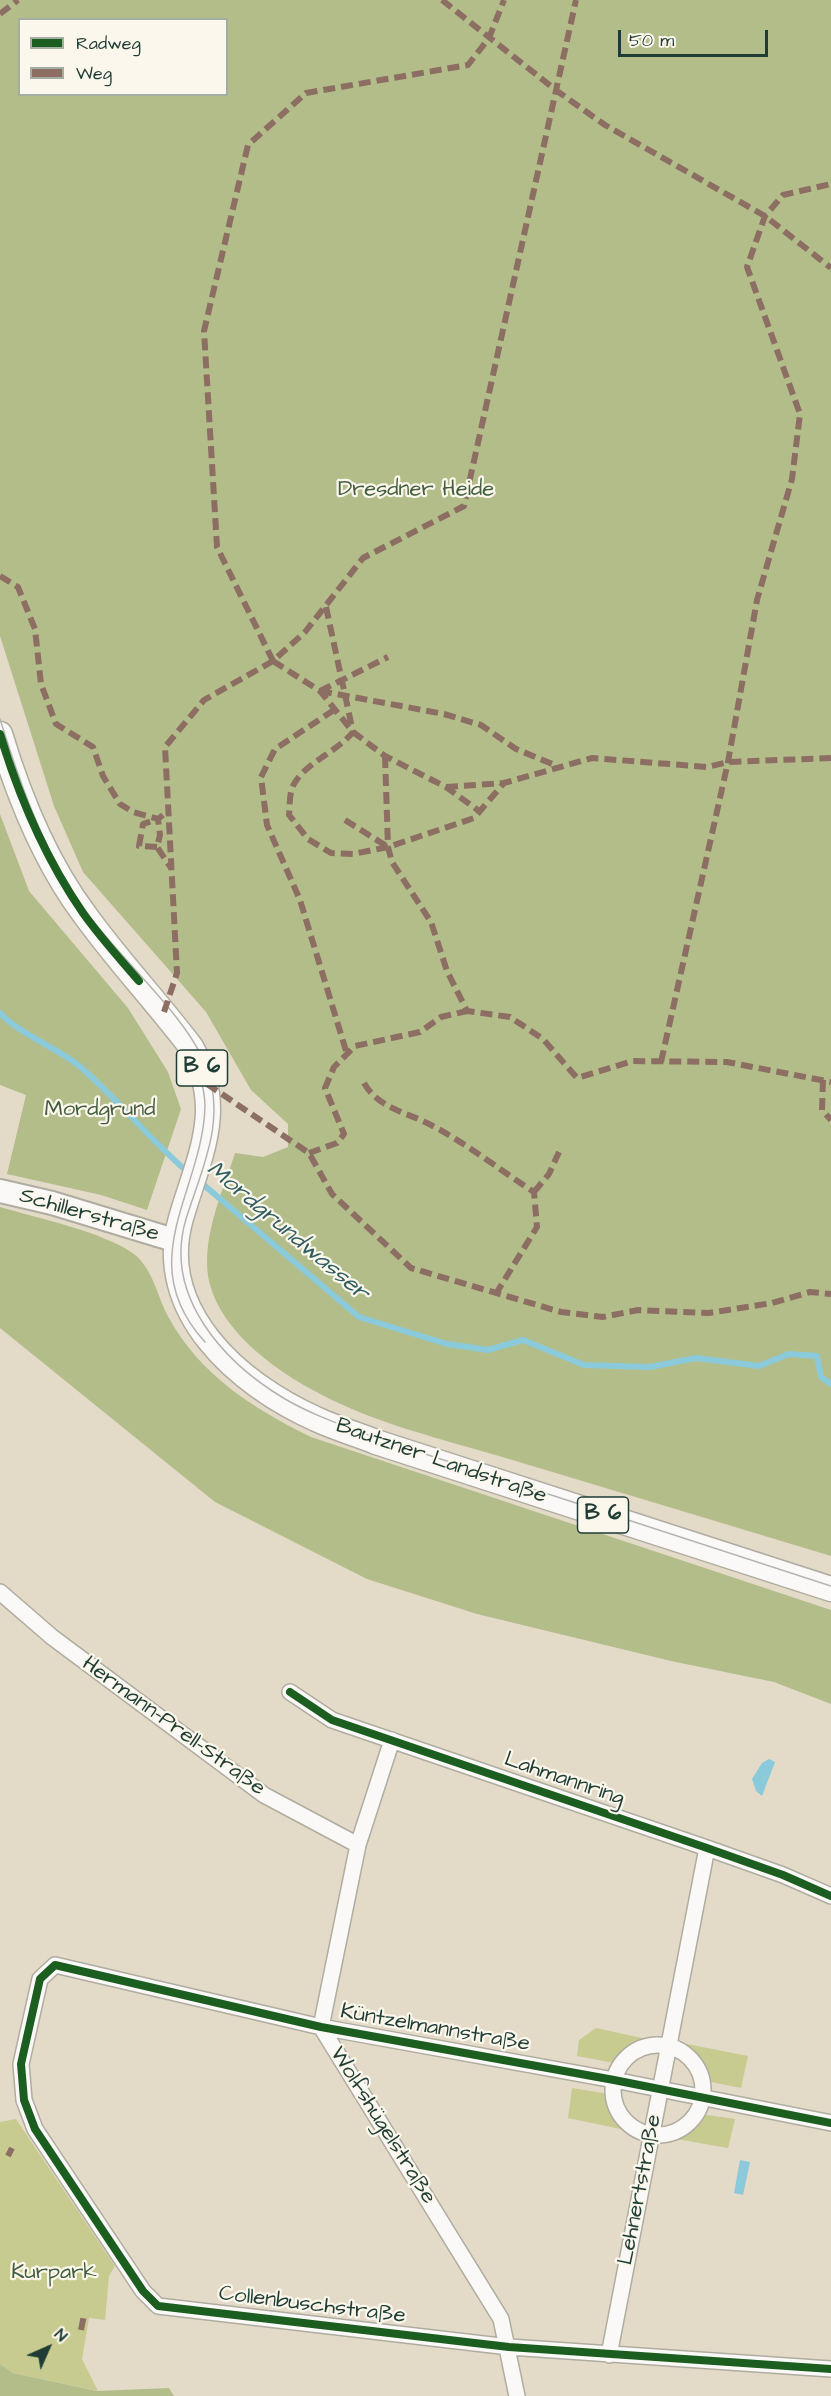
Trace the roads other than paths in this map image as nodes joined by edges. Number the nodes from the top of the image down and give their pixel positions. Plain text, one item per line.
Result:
1 (0, 734) edge
2 (0, 1191) edge
3 (179, 1230) junction
4 (831, 1589) edge
5 (0, 1592) edge
6 (290, 1692) dead end
7 (392, 1740) junction
8 (358, 1845) junction
9 (706, 1848) junction
10 (831, 1896) edge
11 (40, 1979) joint
12 (321, 2027) junction
13 (667, 2046) junction
14 (614, 2080) junction
15 (660, 2089) junction
16 (703, 2099) junction
17 (831, 2123) edge
18 (651, 2135) junction
19 (508, 2347) junction
20 (609, 2355) junction
21 (831, 2369) edge
22 (517, 2396) edge

1 - 3 main road, B 6
2 - 3 street, Schillerstraße
3 - 4 main road, Bautzner Landstraße / B 6
5 - 8 street, Hermann-Prell-Straße
6 - 7 street, Lahmannring
7 - 8 street, Wolfshügelstraße
7 - 9 street, Lahmannring
8 - 12 street, Wolfshügelstraße
9 - 10 street, Lahmannring
9 - 13 street, Lehnertstraße
11 - 12 street, Küntzelmannstraße
11 - 19 street, Collenbuschstraße
12 - 14 street, Küntzelmannstraße
12 - 19 street, Wolfshügelstraße
13 - 14 street
13 - 15 street, Lehnertstraße
13 - 16 street
14 - 15 street, Küntzelmannstraße
14 - 18 street
15 - 16 street, Küntzelmannstraße
15 - 18 street, Lehnertstraße
16 - 17 street, Küntzelmannstraße
16 - 18 street
18 - 20 street, Lehnertstraße
19 - 20 street, Collenbuschstraße
19 - 22 street, Wolfshügelstraße
20 - 21 street, Collenbuschstraße

